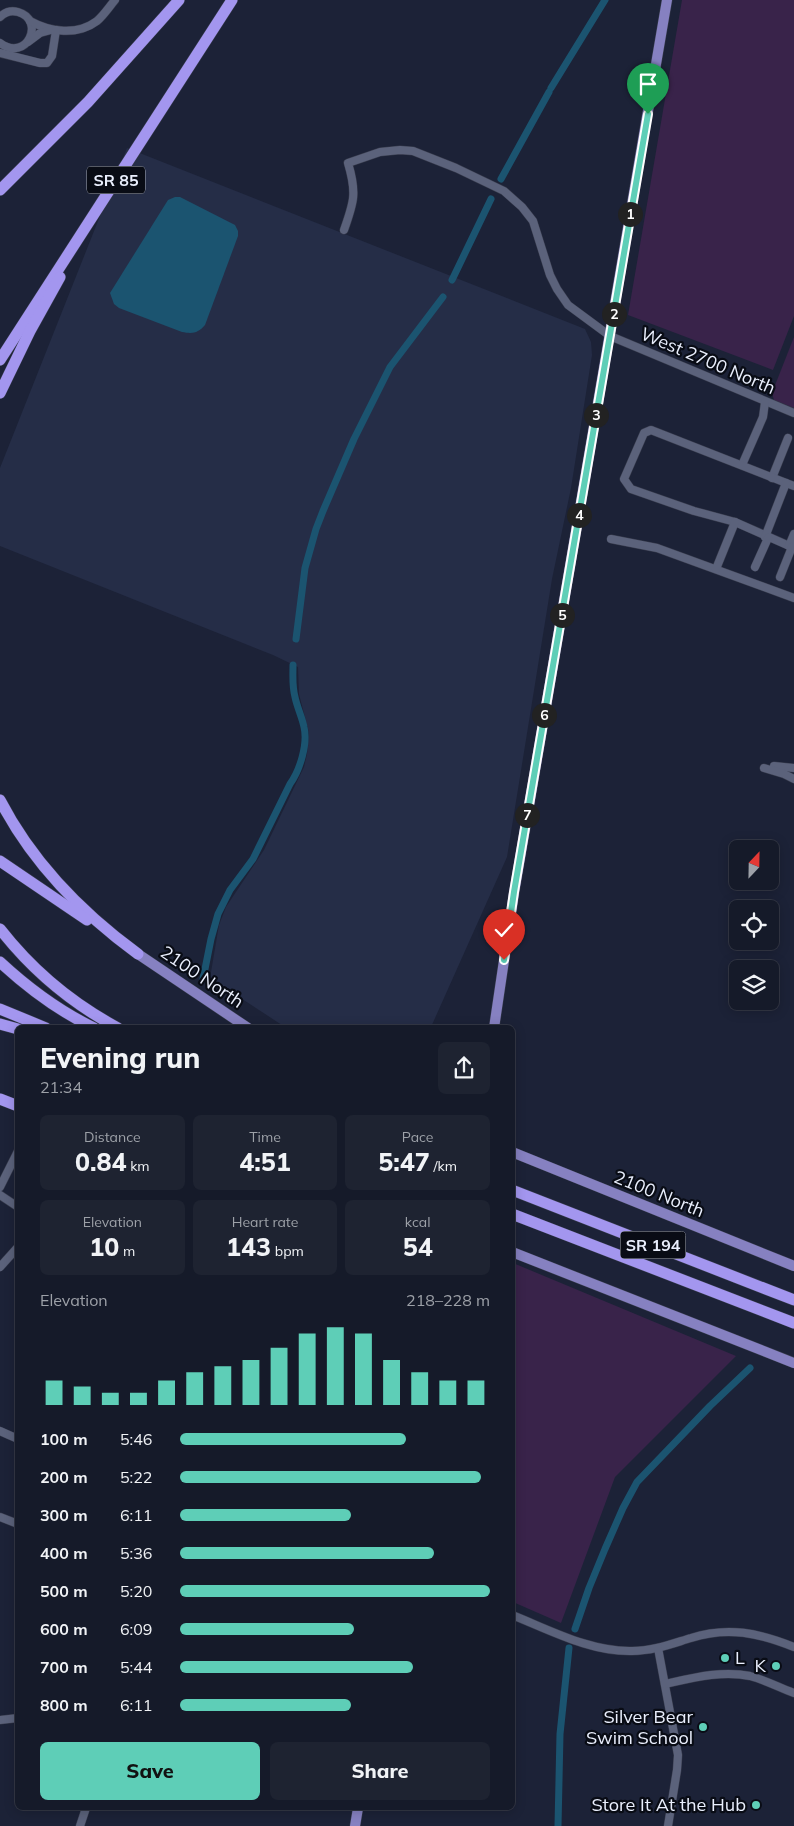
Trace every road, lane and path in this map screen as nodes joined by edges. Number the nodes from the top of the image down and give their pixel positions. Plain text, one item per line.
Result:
1 (115, 0) edge
2 (179, 0) edge
3 (232, 0) edge
4 (667, 0) edge
5 (0, 17) edge
6 (30, 21) junction
7 (54, 30) junction
8 (0, 42) edge
9 (27, 42) junction
10 (0, 53) edge
11 (115, 182) junction
12 (0, 190) edge
13 (344, 230) dead end
14 (610, 336) junction
15 (0, 360) edge
16 (0, 393) edge
17 (765, 402) junction
18 (794, 413) edge
19 (788, 438) dead end
20 (742, 465) junction
21 (772, 478) junction
22 (790, 485) edge
23 (734, 522) junction
24 (794, 534) edge
25 (767, 537) junction
26 (611, 539) dead end
27 (792, 547) edge
28 (755, 567) dead end
29 (716, 569) junction
30 (780, 577) dead end
31 (794, 598) edge
32 (794, 768) edge
33 (794, 779) edge
34 (0, 800) edge
35 (0, 861) edge
36 (0, 929) edge
37 (138, 954) junction
38 (0, 962) edge
39 (0, 1009) edge
40 (0, 1024) edge
41 (39, 1025) edge
42 (89, 1025) edge
43 (113, 1025) edge
44 (244, 1025) edge
45 (494, 1025) edge
46 (15, 1028) edge
47 (0, 1099) edge
48 (15, 1105) edge
49 (515, 1153) edge
50 (15, 1157) edge
51 (0, 1187) edge
52 (515, 1191) edge
53 (0, 1195) edge
54 (15, 1205) edge
55 (515, 1215) edge
56 (15, 1250) edge
57 (515, 1253) edge
58 (794, 1266) edge
59 (0, 1267) edge
60 (794, 1300) edge
61 (794, 1324) edge
62 (794, 1363) edge
63 (0, 1432) edge
64 (15, 1437) edge
65 (0, 1517) edge
66 (15, 1523) edge
67 (515, 1617) edge
68 (794, 1647) edge
69 (658, 1648) junction
70 (665, 1684) junction
71 (794, 1693) edge
72 (15, 1718) edge
73 (0, 1720) edge
74 (85, 1810) edge
75 (358, 1810) edge
76 (80, 1826) edge
77 (355, 1826) edge
78 (668, 1826) edge

1 - 7 street
2 - 12 highway
3 - 11 highway, SR 85
4 - 14 main road
5 - 6 street
6 - 7 street
6 - 9 street
7 - 9 street
7 - 10 street
8 - 9 street
11 - 15 highway, SR 85
11 - 16 highway
13 - 14 street, West 2700 North
14 - 17 street, West 2700 North
14 - 45 main road
17 - 18 street, West 2700 North
17 - 20 street
19 - 21 street
20 - 21 street
20 - 23 street
21 - 22 street
22 - 25 street
23 - 25 street
23 - 29 street
24 - 27 street
25 - 27 street
25 - 28 street
26 - 29 street
27 - 30 street
29 - 31 street
32 - 33 street
34 - 37 highway
35 - 37 highway
36 - 43 highway
37 - 44 main road, 2100 North
38 - 42 highway
39 - 41 highway
40 - 46 highway
47 - 48 highway
49 - 58 main road, 2100 North
50 - 51 street
52 - 60 highway, SR 194
53 - 54 street
55 - 61 highway, SR 194
56 - 59 street
57 - 62 main road
63 - 64 street
65 - 66 street
67 - 69 street
68 - 69 street
69 - 70 street
70 - 71 street
70 - 78 street
72 - 73 street
74 - 76 street
75 - 77 main road

